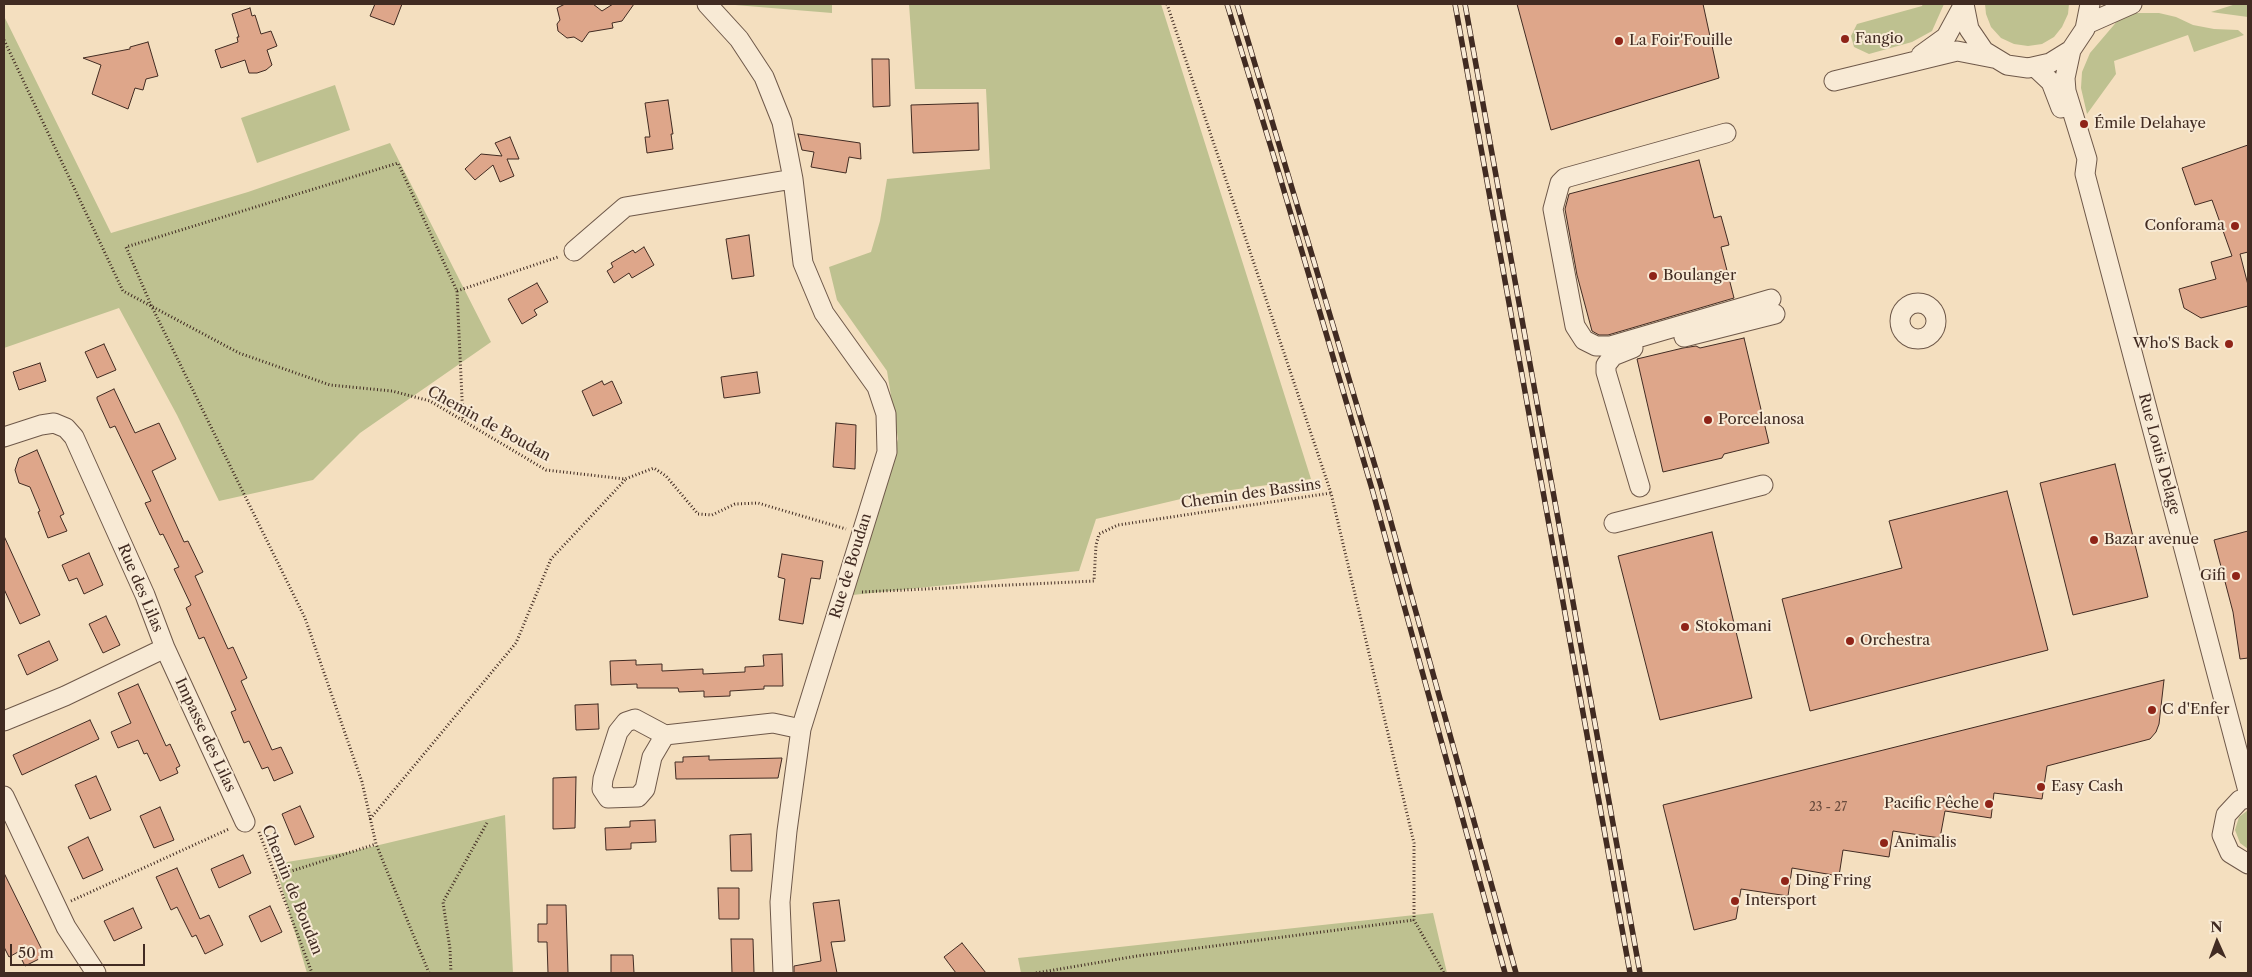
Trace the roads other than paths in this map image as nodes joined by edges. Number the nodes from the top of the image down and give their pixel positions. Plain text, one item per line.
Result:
1 (707, 4) edge
2 (1964, 4) edge
3 (2090, 4) edge
4 (2132, 4) edge
5 (2087, 24) junction
6 (2070, 50) junction
7 (1994, 59) junction
8 (2035, 67) junction
9 (1887, 68) junction
10 (1834, 81) dead end
11 (1726, 133) dead end
12 (2085, 174) junction
13 (793, 178) junction
14 (574, 251) road end
15 (4, 437) edge
16 (1764, 485) dead end
17 (1640, 487) dead end
18 (1614, 523) dead end
19 (165, 648) junction
20 (4, 721) edge
21 (802, 729) junction
22 (665, 735) dead end
23 (2248, 791) edge
24 (4, 796) edge
25 (2248, 798) edge
26 (245, 822) road end
27 (2248, 864) edge
28 (96, 973) edge
29 (783, 973) edge

1 - 13 street, Rue de Boudan
2 - 7 street
2 - 9 street
3 - 5 street
4 - 5 street
5 - 6 street
6 - 8 street
6 - 12 street, Rue Louis Delage
7 - 8 street
7 - 9 street
8 - 12 street, Rue Louis Delage
9 - 10 street
11 - 17 street
12 - 23 street, Rue Louis Delage
13 - 14 street
13 - 21 street, Rue de Boudan
15 - 19 street, Rue des Lilas
16 - 18 street
19 - 20 street, Rue des Lilas
19 - 26 street, Impasse des Lilas
21 - 22 street
21 - 29 street, Rue de Boudan
24 - 28 street
25 - 27 street

